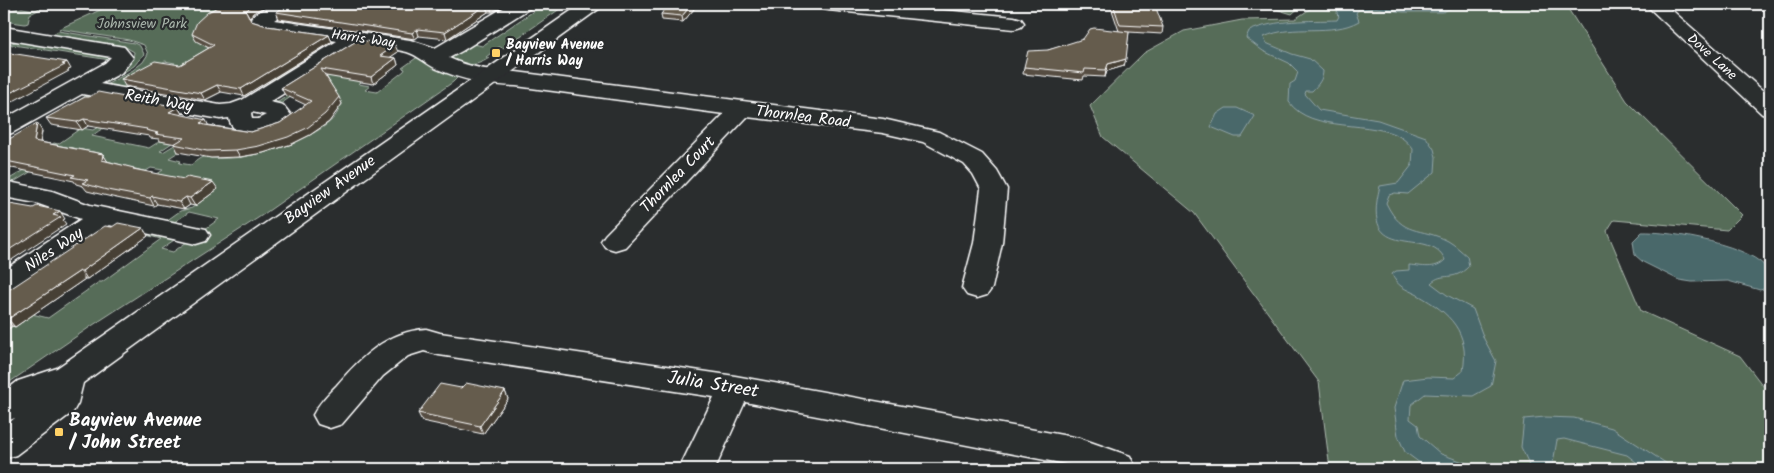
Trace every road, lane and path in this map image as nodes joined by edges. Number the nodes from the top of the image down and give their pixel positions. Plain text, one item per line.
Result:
1 (285, 4) edge
2 (523, 4) edge
3 (593, 4) edge
4 (828, 4) edge
5 (1654, 4) edge
6 (1014, 23) dead end
7 (8, 36) edge
8 (357, 38) junction
9 (434, 57) junction
10 (490, 78) junction
11 (79, 87) junction
12 (740, 109) junction
13 (1770, 109) edge
14 (4, 128) edge
15 (4, 189) edge
16 (104, 216) junction
17 (196, 235) dead end
18 (615, 241) dead end
19 (4, 284) edge
20 (976, 288) dead end
21 (68, 377) junction
22 (735, 388) junction
23 (4, 409) edge
24 (330, 415) dead end
25 (4, 445) edge
26 (697, 469) edge
27 (1118, 469) edge

1 - 8 street, Harris Way
2 - 9 street
3 - 10 street, Bayview Avenue
4 - 6 street
5 - 13 street, Dove Lane
7 - 11 street
8 - 9 street, Harris Way
8 - 11 street, Reith Way
9 - 10 street, Harris Way
10 - 12 street, Thornlea Road
10 - 21 street, Bayview Avenue
11 - 14 street
12 - 18 street, Thornlea Court
12 - 20 street, Thornlea Road
15 - 16 street, Niles Way
16 - 17 street, Niles Way
16 - 19 street, Niles Way
21 - 23 street, Bayview Avenue
21 - 25 street
22 - 24 street, Julia Street
22 - 26 street
22 - 27 street, Julia Street

